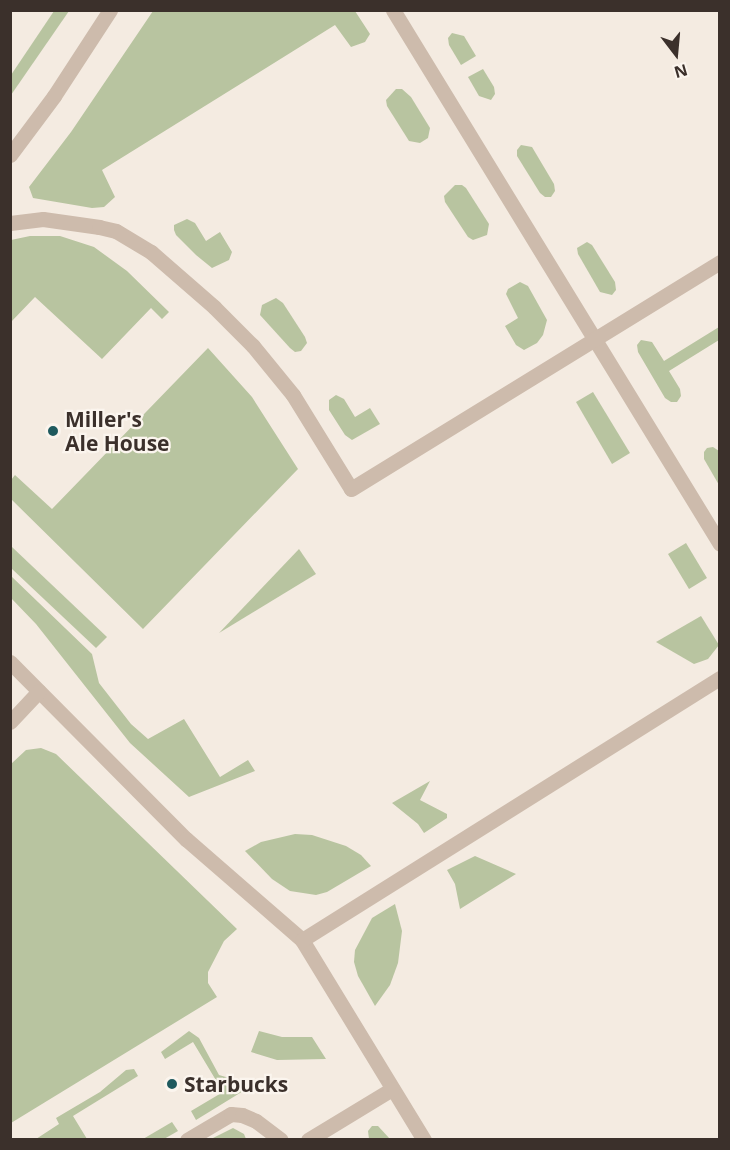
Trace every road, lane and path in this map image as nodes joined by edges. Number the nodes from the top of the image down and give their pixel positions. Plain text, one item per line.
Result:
1 (110, 10) edge
2 (393, 10) edge
3 (10, 155) edge
4 (10, 223) edge
5 (720, 262) edge
6 (593, 340) junction
7 (720, 544) edge
8 (10, 662) edge
9 (720, 678) edge
10 (39, 691) junction
11 (10, 722) edge
12 (302, 940) junction
13 (392, 1089) junction
14 (187, 1140) edge
15 (281, 1140) edge
16 (308, 1140) edge
17 (424, 1140) edge

1 - 3 street
2 - 6 street
4 - 6 street
5 - 6 street
6 - 7 street
8 - 10 street
9 - 12 street
10 - 11 street
10 - 12 street
12 - 13 street
13 - 16 street
13 - 17 street
14 - 15 street

